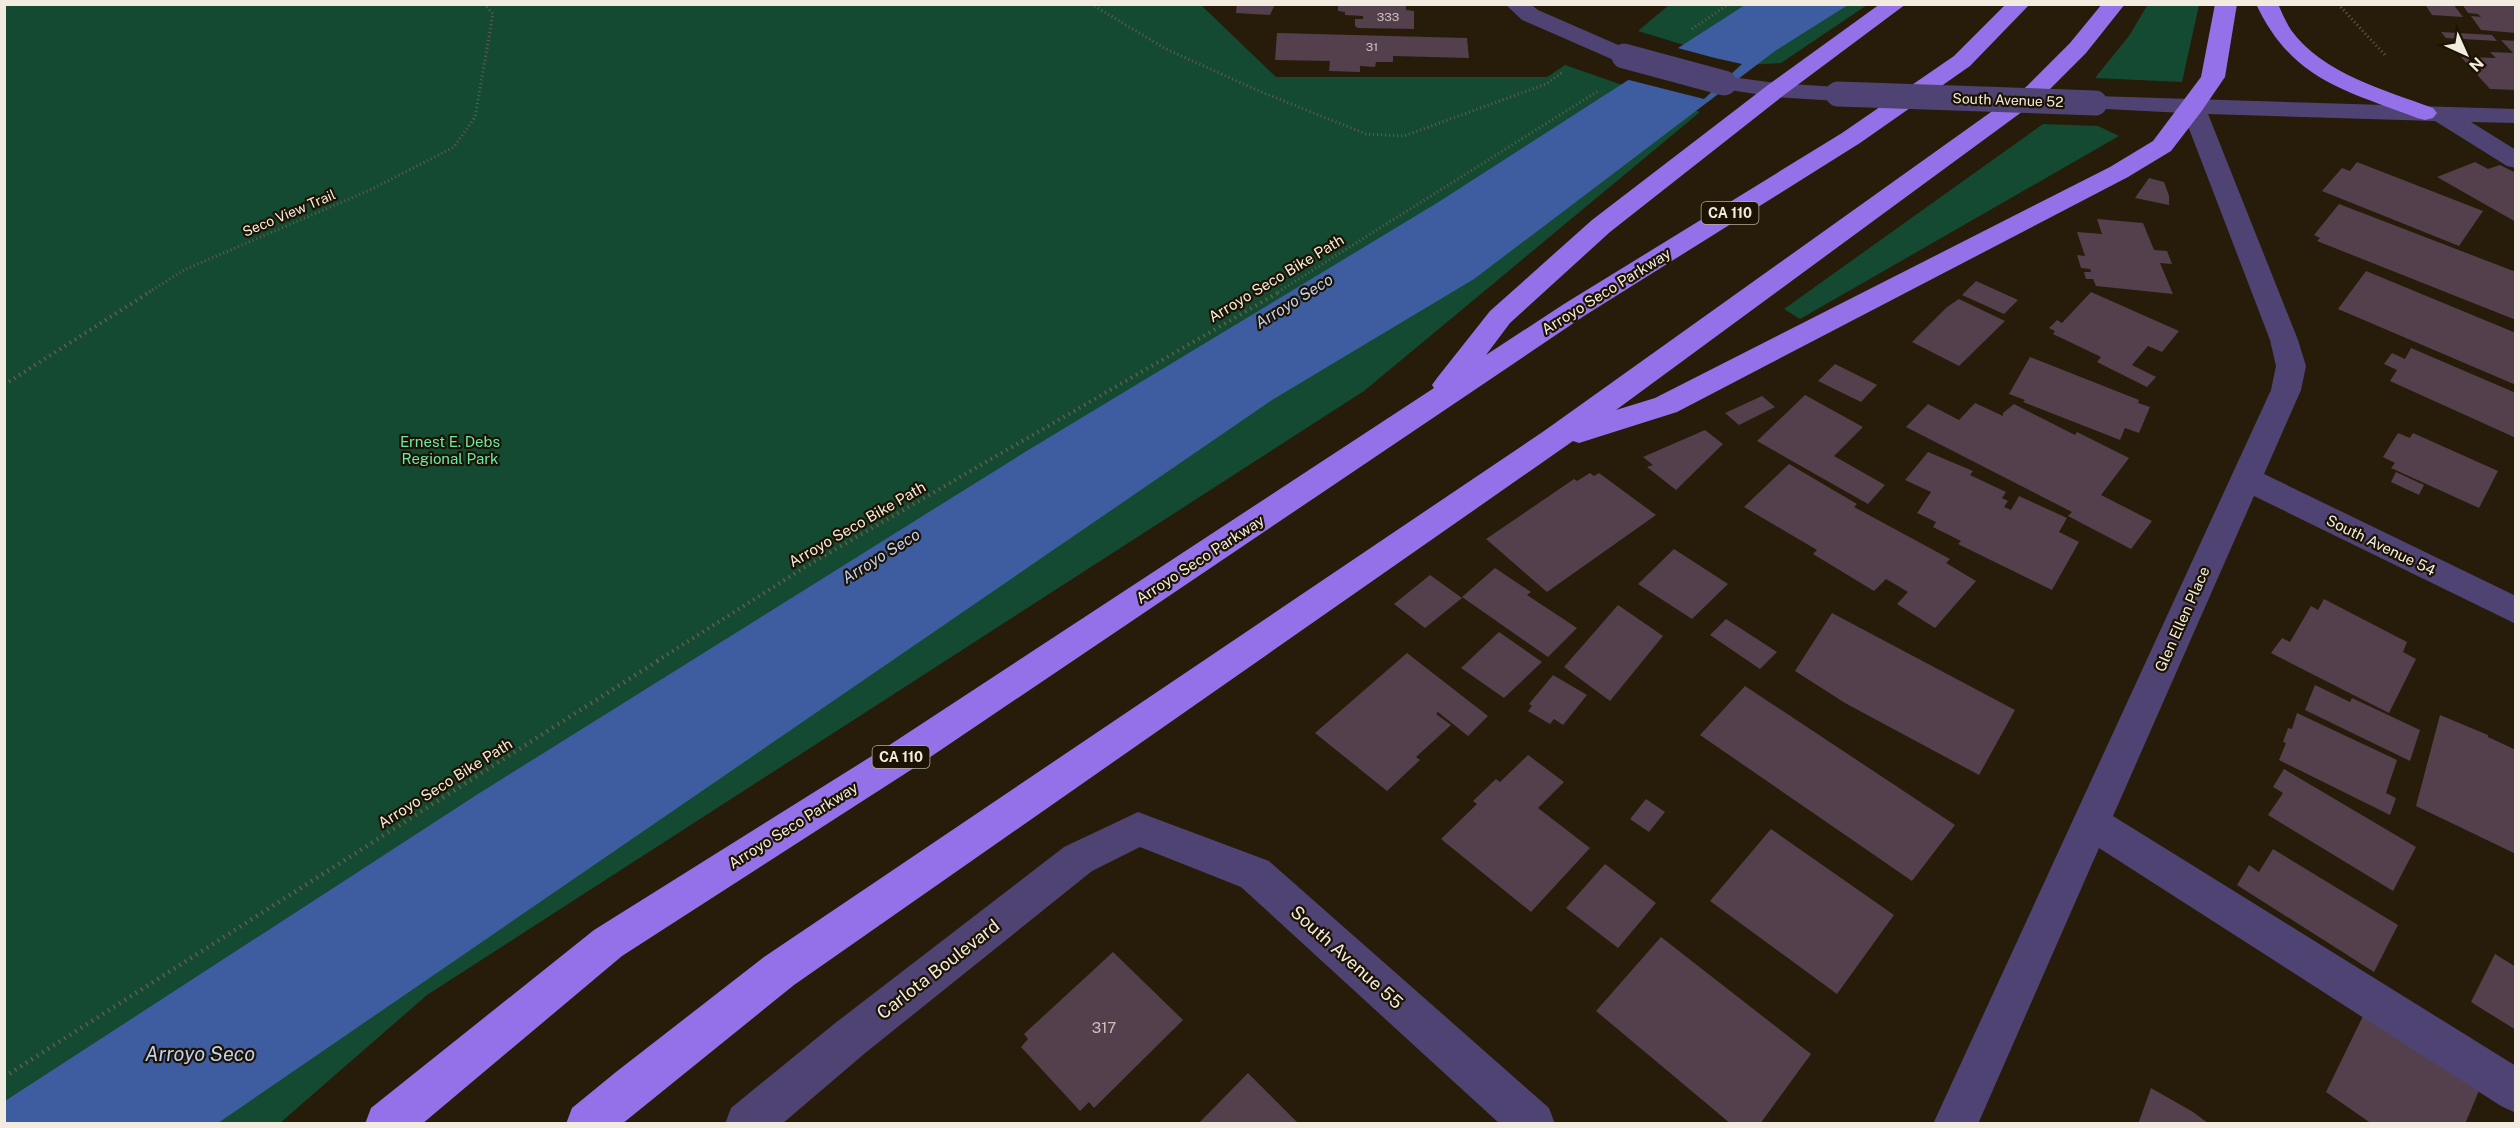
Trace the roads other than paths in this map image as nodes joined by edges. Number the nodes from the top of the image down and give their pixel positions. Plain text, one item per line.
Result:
1 (1516, 4) edge
2 (1895, 4) edge
3 (2019, 4) edge
4 (2114, 4) edge
5 (2226, 4) edge
6 (2267, 4) edge
7 (1776, 90) junction
8 (2193, 107) junction
9 (2433, 113) junction
10 (2516, 116) edge
11 (2516, 161) edge
12 (1429, 408) junction
13 (1555, 439) junction
14 (2246, 479) junction
15 (2516, 611) edge
16 (2091, 822) junction
17 (1138, 829) joint
18 (2516, 1091) edge
19 (387, 1124) edge
20 (588, 1124) edge
21 (747, 1124) edge
22 (1533, 1124) edge
23 (1955, 1124) edge

1 - 7 street, South Avenue 52, bridge
2 - 7 highway
3 - 12 highway, Arroyo Seco Parkway / CA 110
4 - 13 highway
5 - 8 highway
6 - 9 highway
7 - 8 street, South Avenue 52, bridge
7 - 12 highway
8 - 9 street, South Avenue 52
8 - 13 highway
8 - 14 street, Glen Ellen Place
9 - 10 street, South Avenue 52
9 - 11 street
12 - 19 highway, Arroyo Seco Parkway / CA 110
13 - 20 highway
14 - 15 street, South Avenue 54
14 - 16 street, Glen Ellen Place
16 - 18 street
16 - 23 street, Glen Ellen Place
17 - 21 street, Carlota Boulevard
17 - 22 street, South Avenue 55

